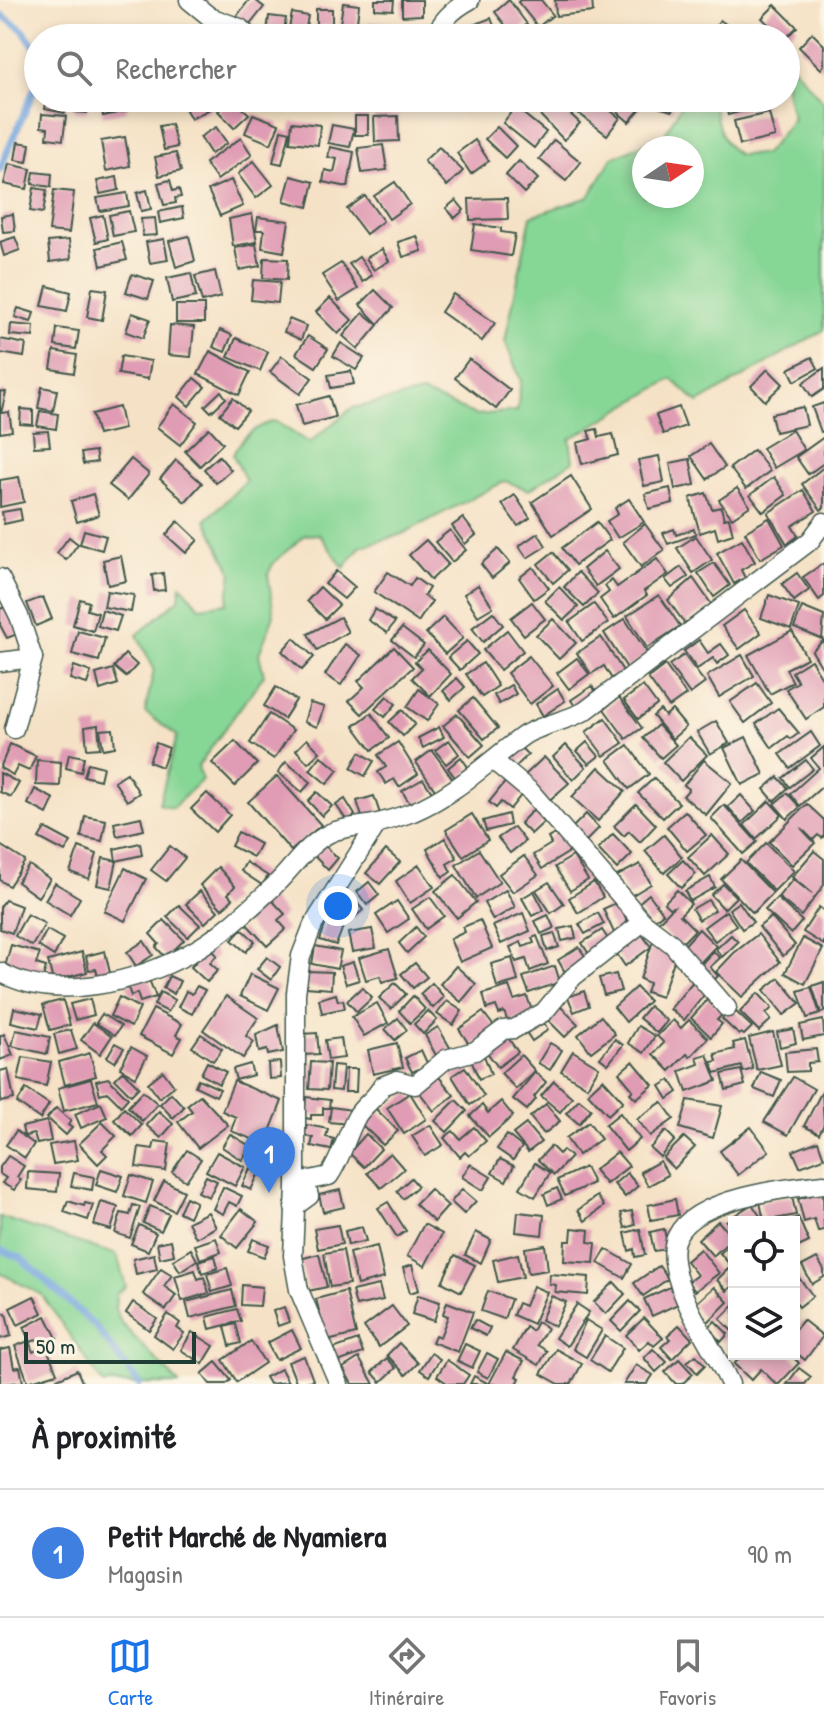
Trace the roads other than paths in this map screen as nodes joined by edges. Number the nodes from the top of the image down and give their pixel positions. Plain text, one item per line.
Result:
1 (189, 0) edge
2 (470, 0) edge
3 (229, 24) edge
4 (440, 24) edge
5 (824, 522) edge
6 (0, 578) edge
7 (33, 658) junction
8 (0, 662) edge
9 (14, 729) dead end
10 (494, 761) junction
11 (377, 824) junction
12 (643, 922) junction
13 (0, 972) edge
14 (727, 1008) dead end
15 (824, 1184) edge
16 (294, 1207) junction
17 (339, 1384) edge
18 (730, 1384) edge

1 - 3 street
2 - 4 street
5 - 10 street
6 - 7 street
7 - 8 street
7 - 9 street
10 - 11 street
10 - 12 street
11 - 13 street
11 - 16 street
12 - 14 street
12 - 16 street
15 - 18 street
16 - 17 street

